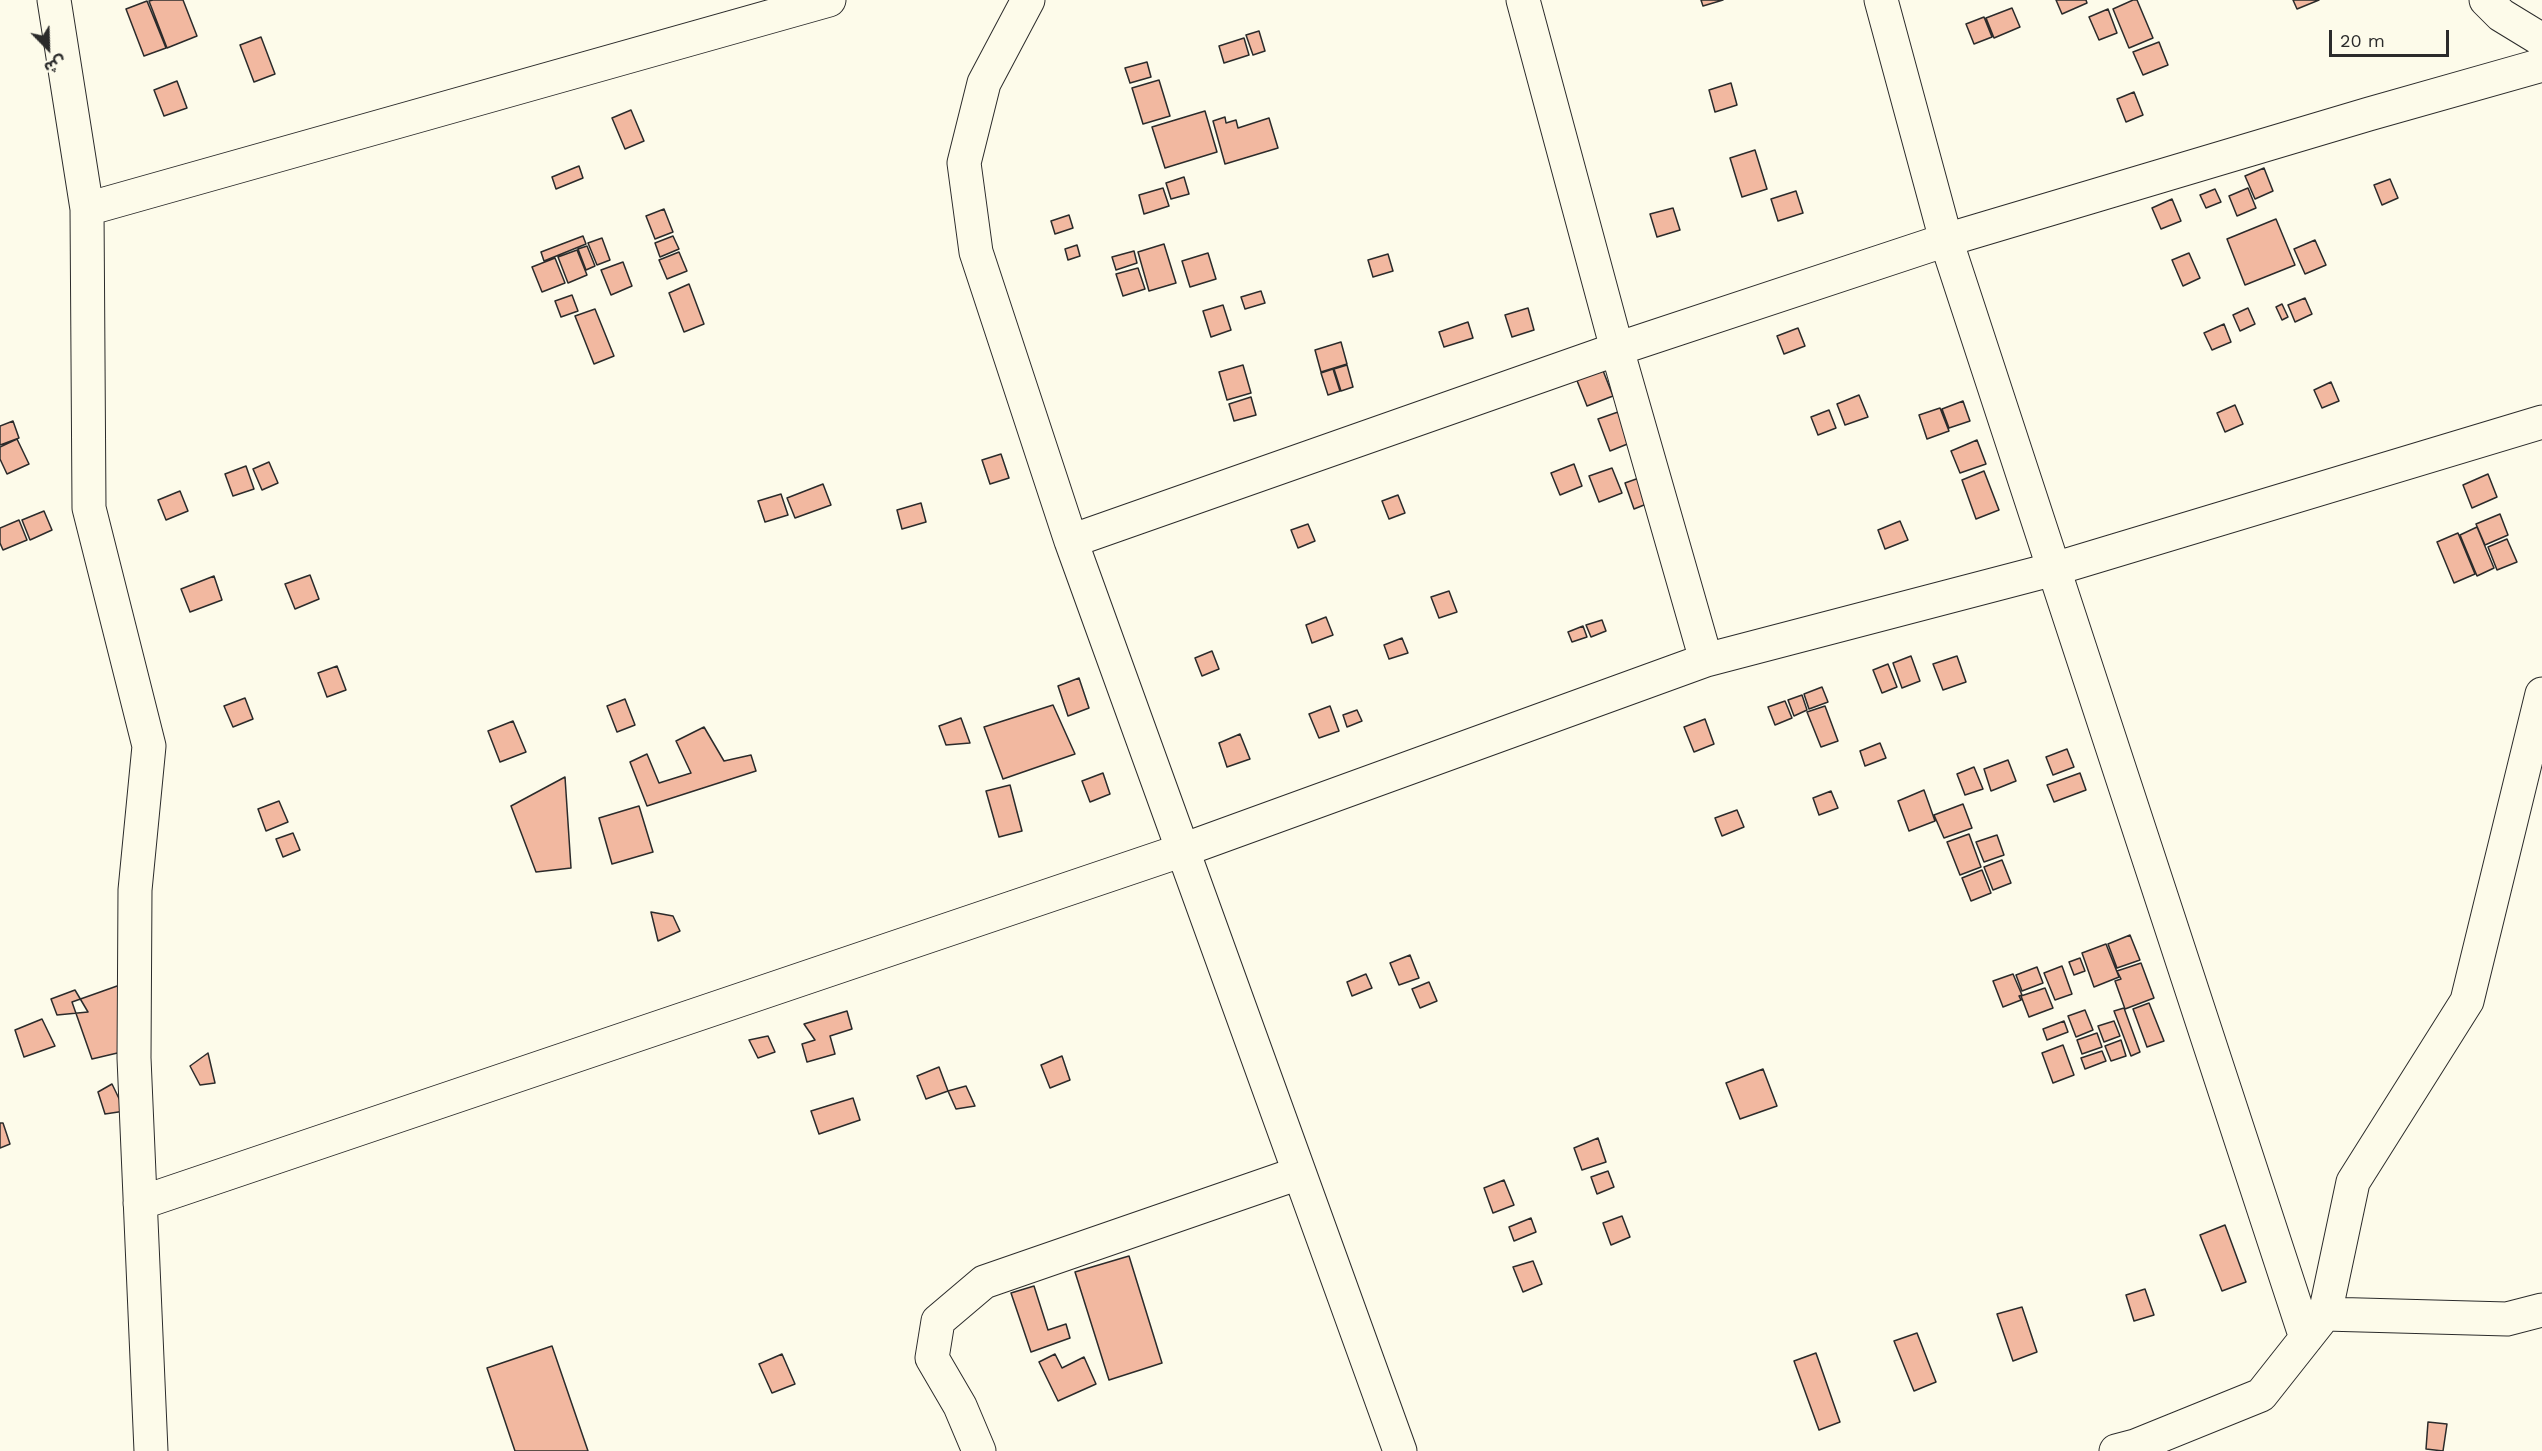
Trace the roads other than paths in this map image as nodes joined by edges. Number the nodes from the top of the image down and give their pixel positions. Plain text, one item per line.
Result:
1 (54, 0) edge
2 (829, 0) edge
3 (1028, 0) edge
4 (1523, 0) edge
5 (1881, 0) edge
6 (2486, 0) edge
7 (2542, 40) edge
8 (2542, 65) edge
9 (87, 208) junction
10 (1946, 240) junction
11 (1617, 349) junction
12 (2542, 422) edge
13 (1071, 541) junction
14 (2054, 569) junction
15 (1706, 660) junction
16 (2542, 694) edge
17 (1183, 850) junction
18 (1299, 1173) junction
19 (141, 1203) junction
20 (2542, 1310) edge
21 (2315, 1326) junction
22 (151, 1451) edge
23 (978, 1451) edge
24 (1400, 1451) edge
25 (2116, 1451) edge

1 - 9 street
2 - 9 street
3 - 13 street
4 - 11 street
5 - 10 street
6 - 7 street
8 - 10 street
9 - 19 street
10 - 11 street
10 - 14 street
11 - 13 street
11 - 15 street
12 - 14 street
13 - 17 street
14 - 15 street
14 - 21 street
15 - 17 street
16 - 21 street
17 - 18 street
17 - 19 street
18 - 23 street
18 - 24 street
19 - 22 street
20 - 21 street
21 - 25 street

